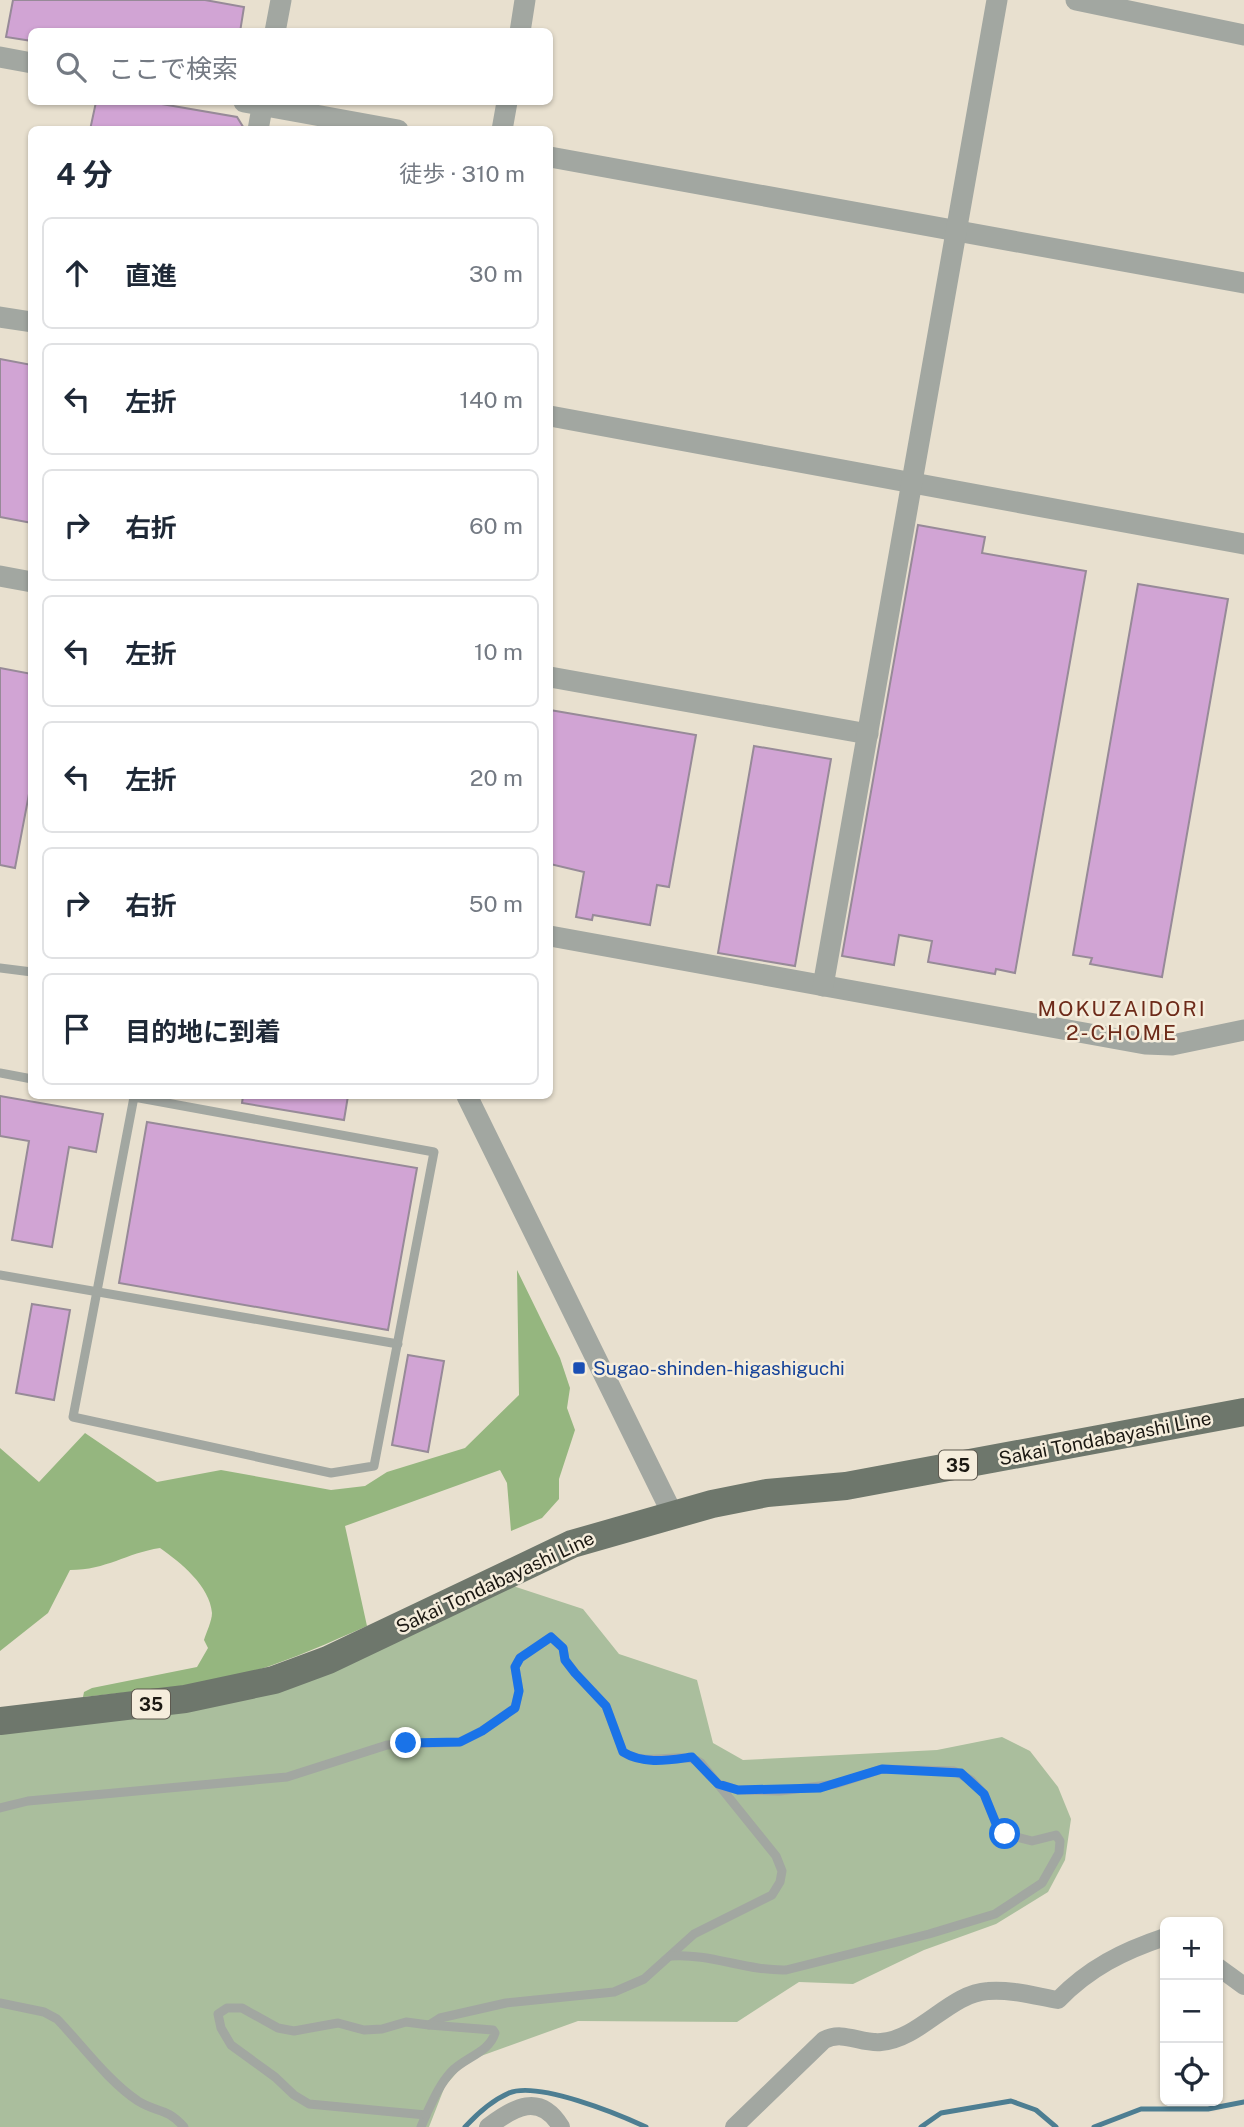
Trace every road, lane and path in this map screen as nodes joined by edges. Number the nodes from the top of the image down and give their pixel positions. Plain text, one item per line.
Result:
1 (281, 0) edge
2 (525, 0) edge
3 (997, 0) edge
4 (1076, 0) edge
5 (276, 28) edge
6 (521, 28) edge
7 (1244, 35) edge
8 (0, 57) edge
9 (28, 62) edge
10 (256, 105) edge
11 (267, 105) edge
12 (506, 105) edge
13 (258, 126) edge
14 (377, 126) edge
15 (503, 126) edge
16 (553, 158) edge
17 (956, 231) junction
18 (1244, 283) edge
19 (0, 317) edge
20 (28, 322) edge
21 (553, 417) edge
22 (912, 483) junction
23 (1244, 544) edge
24 (0, 576) edge
25 (28, 581) edge
26 (553, 678) edge
27 (867, 734) junction
28 (553, 937) edge
29 (0, 968) edge
30 (28, 972) edge
31 (823, 986) junction
32 (1244, 1030) edge
33 (0, 1073) edge
34 (28, 1078) edge
35 (130, 1099) edge
36 (147, 1099) edge
37 (468, 1099) edge
38 (0, 1275) edge
39 (97, 1292) junction
40 (398, 1344) junction
41 (1244, 1412) edge
42 (673, 1515) junction
43 (0, 1721) edge
44 (718, 1784) junction
45 (0, 1808) edge
46 (1160, 1939) edge
47 (671, 1956) junction
48 (1223, 1971) edge
49 (1244, 1986) edge
50 (0, 2003) edge
51 (429, 2025) junction
52 (426, 2115) junction
53 (184, 2127) edge
54 (421, 2127) edge
55 (488, 2127) edge
56 (561, 2127) edge
57 (734, 2127) edge

1 - 5 street
2 - 6 street
3 - 17 street
4 - 7 street
8 - 9 street
10 - 13 street
11 - 14 street
12 - 15 street
16 - 17 street
17 - 18 street
17 - 22 street
19 - 20 street
21 - 22 street
22 - 23 street
22 - 27 street
24 - 25 street
26 - 27 street
27 - 31 street
28 - 31 street
29 - 30 lane
31 - 32 street
33 - 34 lane
35 - 39 lane
36 - 40 lane
37 - 42 street
38 - 39 lane
39 - 40 lane
39 - 40 lane
41 - 42 main road, Sakai Tondabayashi Line / 35
42 - 43 main road, Sakai Tondabayashi Line / 35
44 - 45 lane
44 - 47 lane
44 - 47 lane
46 - 57 street
47 - 51 lane
48 - 49 street
50 - 53 lane
51 - 52 lane
51 - 52 lane
52 - 54 lane
55 - 56 street

